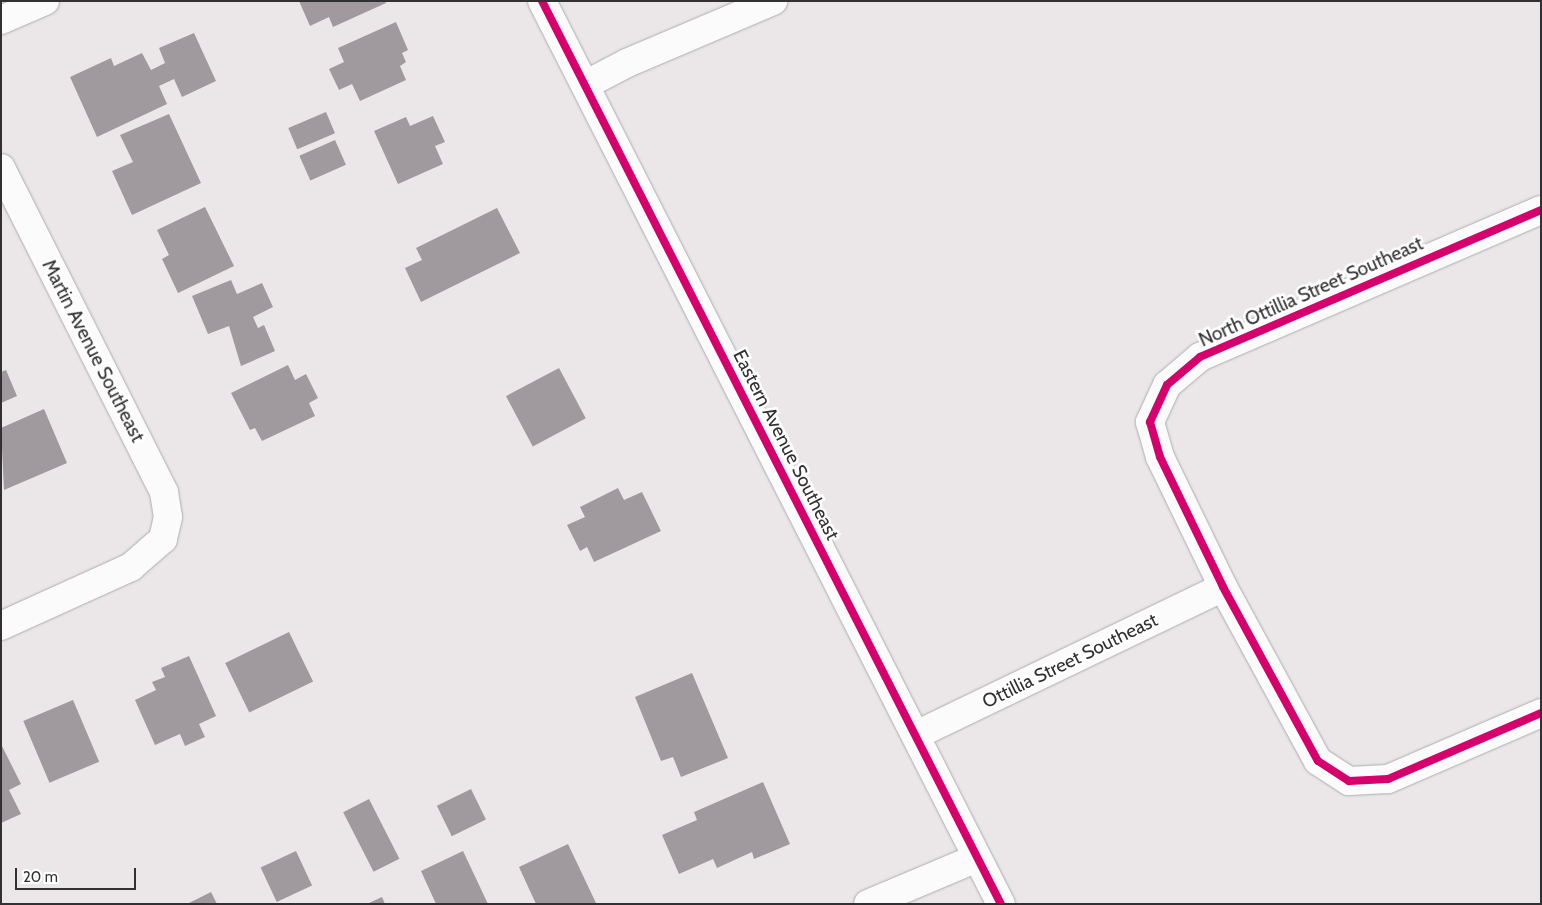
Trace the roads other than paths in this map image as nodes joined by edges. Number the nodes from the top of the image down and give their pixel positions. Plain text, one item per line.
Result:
1 (44, 1) edge
2 (542, 1) edge
3 (773, 1) edge
4 (1, 20) edge
5 (584, 85) junction
6 (1, 168) edge
7 (1541, 210) edge
8 (1223, 587) junction
9 (1, 626) edge
10 (1541, 713) edge
11 (916, 736) junction
12 (977, 858) junction
13 (868, 904) edge
14 (1000, 904) edge

1 - 4 street
2 - 5 street, Eastern Avenue Southeast
3 - 5 street
5 - 11 street, Eastern Avenue Southeast
6 - 9 street, Martin Avenue Southeast
7 - 8 street, North Ottillia Street Southeast
8 - 10 street, North Ottillia Street Southeast
8 - 11 street, Ottillia Street Southeast
11 - 12 street, Eastern Avenue Southeast
12 - 13 street
12 - 14 street, Eastern Avenue Southeast

